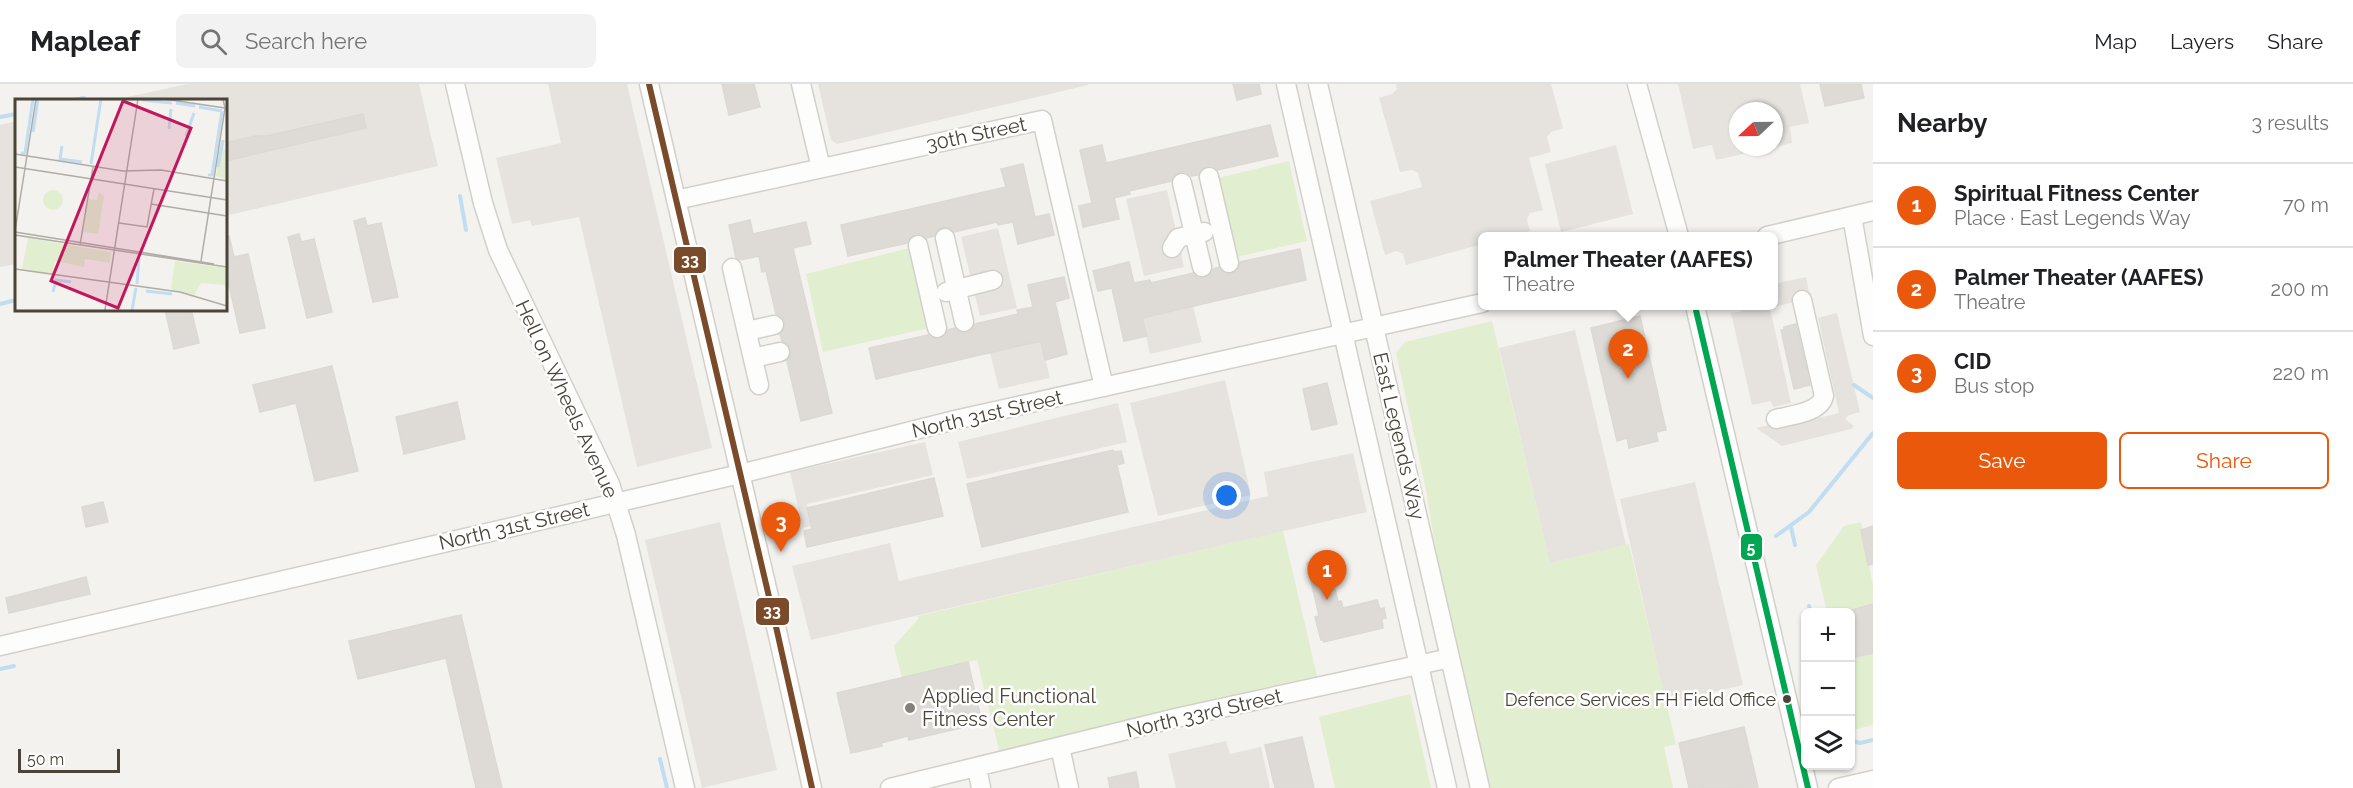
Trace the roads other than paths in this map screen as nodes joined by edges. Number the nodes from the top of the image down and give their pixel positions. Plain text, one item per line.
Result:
1 (455, 84) edge
2 (649, 84) edge
3 (801, 84) edge
4 (1286, 84) edge
5 (1318, 84) edge
6 (1637, 84) edge
7 (821, 168) junction
8 (1209, 177) dead end
9 (1182, 183) dead end
10 (676, 200) junction
11 (1873, 211) edge
12 (1852, 216) junction
13 (1221, 228) junction
14 (1678, 232) edge
15 (1194, 234) junction
16 (1778, 234) edge
17 (945, 238) dead end
18 (918, 245) dead end
19 (1172, 248) dead end
20 (1229, 263) dead end
21 (1202, 267) dead end
22 (732, 268) dead end
23 (993, 280) dead end
24 (956, 289) junction
25 (930, 296) junction
26 (1802, 300) dead end
27 (1478, 304) edge
28 (1696, 310) edge
29 (964, 322) dead end
30 (774, 325) dead end
31 (937, 328) dead end
32 (1374, 328) junction
33 (747, 331) junction
34 (1344, 335) junction
35 (1873, 336) edge
36 (780, 352) dead end
37 (753, 358) junction
38 (759, 385) dead end
39 (1104, 387) junction
40 (1776, 419) dead end
41 (741, 474) junction
42 (616, 502) junction
43 (0, 646) edge
44 (1450, 658) junction
45 (1418, 665) junction
46 (1060, 747) junction
47 (977, 767) junction
48 (1873, 780) edge
49 (685, 788) edge
50 (812, 788) edge
51 (890, 788) edge
52 (981, 788) edge
53 (1069, 788) edge
54 (1447, 788) edge
55 (1480, 788) edge
56 (1808, 788) edge
57 (1838, 788) edge

1 - 42 street, Hell on Wheels Avenue
2 - 10 street
3 - 7 street
4 - 34 street, East Legends Way
5 - 32 street, East Legends Way
6 - 14 street
7 - 10 street, 30th Street
7 - 39 street, 30th Street
8 - 13 street
9 - 15 street
10 - 41 street
11 - 12 street
12 - 16 street
12 - 35 street
13 - 15 street
13 - 20 street
15 - 19 street
15 - 21 street
17 - 24 street
18 - 25 street
22 - 33 street
23 - 24 street
24 - 25 street
24 - 29 street
25 - 31 street
26 - 40 street
27 - 32 street, North 31st Street
28 - 56 street
30 - 33 street
32 - 34 street, North 31st Street
32 - 44 street, East Legends Way
33 - 37 street
34 - 39 street, North 31st Street
34 - 45 street, East Legends Way
36 - 37 street
37 - 38 street
39 - 41 street, North 31st Street
41 - 42 street, North 31st Street
41 - 50 street
42 - 43 street, North 31st Street
42 - 49 street, Hell on Wheels Avenue
44 - 45 street, North 33rd Street
44 - 55 street, East Legends Way
45 - 46 street, North 33rd Street
45 - 54 street, East Legends Way
46 - 47 street, North 33rd Street
46 - 53 street
47 - 51 street, North 33rd Street
47 - 52 street
48 - 57 street

